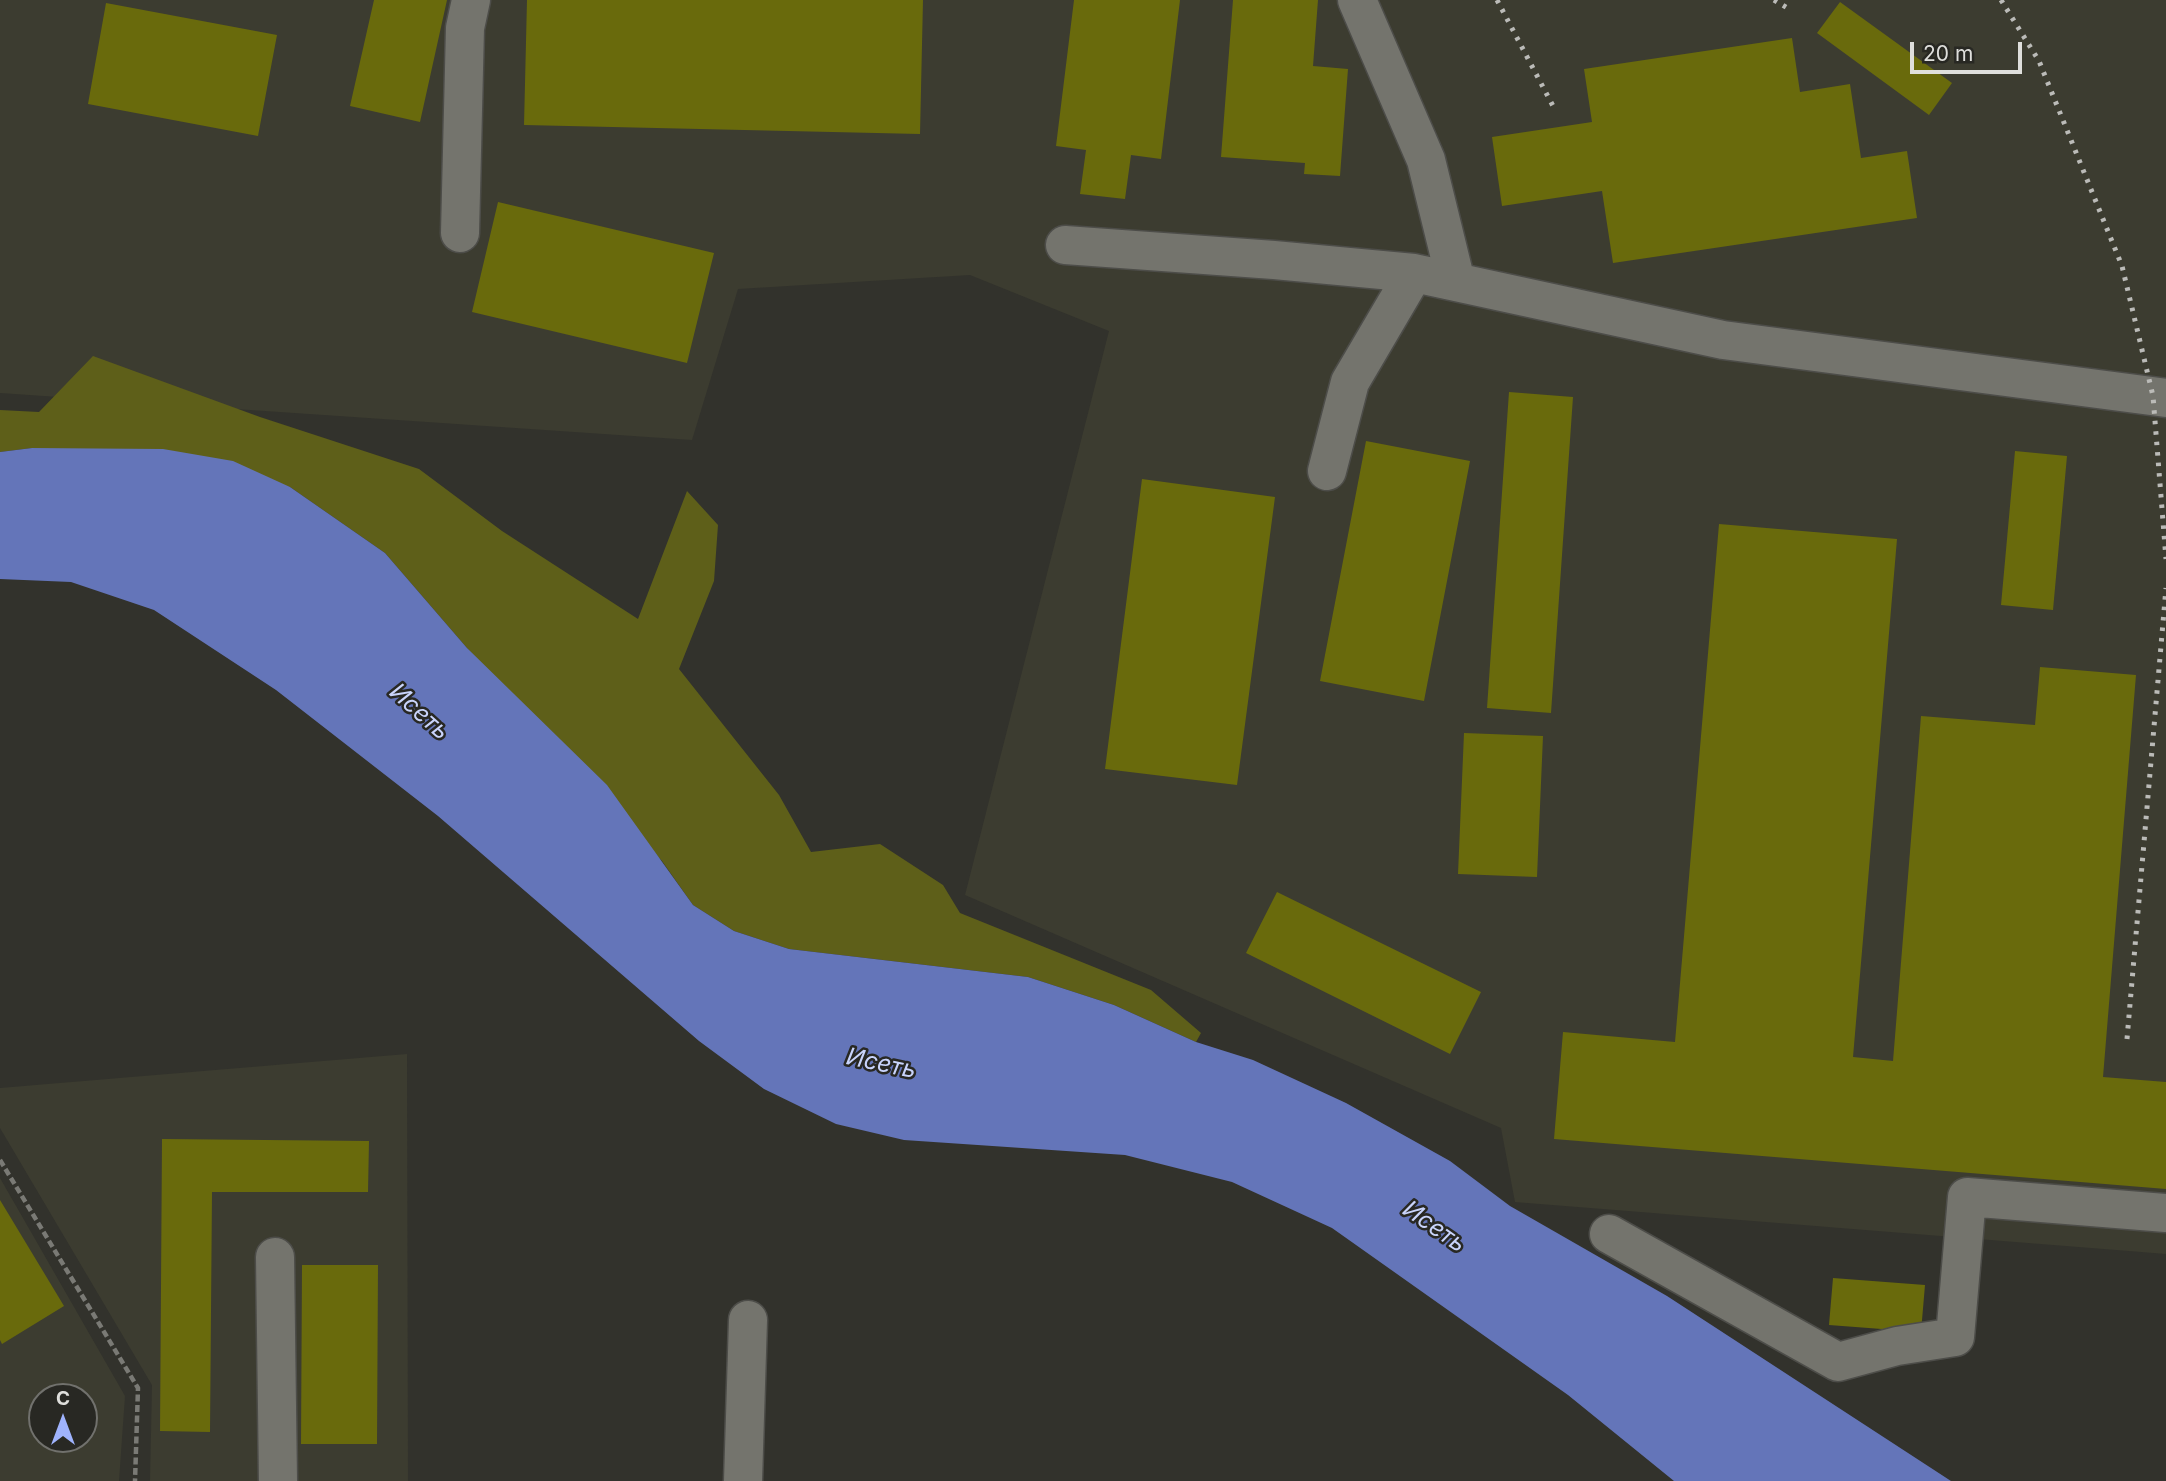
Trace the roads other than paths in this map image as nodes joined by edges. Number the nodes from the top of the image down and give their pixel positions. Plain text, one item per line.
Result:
1 (471, 0) edge
2 (1357, 0) edge
3 (460, 233) dead end
4 (1065, 245) dead end
5 (1414, 273) junction
6 (1456, 282) junction
7 (2166, 398) edge
8 (1327, 471) dead end
9 (2166, 1213) edge
10 (1609, 1234) dead end
11 (275, 1257) dead end
12 (748, 1320) dead end
13 (278, 1481) edge
14 (743, 1481) edge

1 - 3 lane
2 - 6 lane
4 - 5 lane
5 - 6 lane
5 - 8 lane
6 - 7 lane
9 - 10 lane
11 - 13 lane
12 - 14 lane

